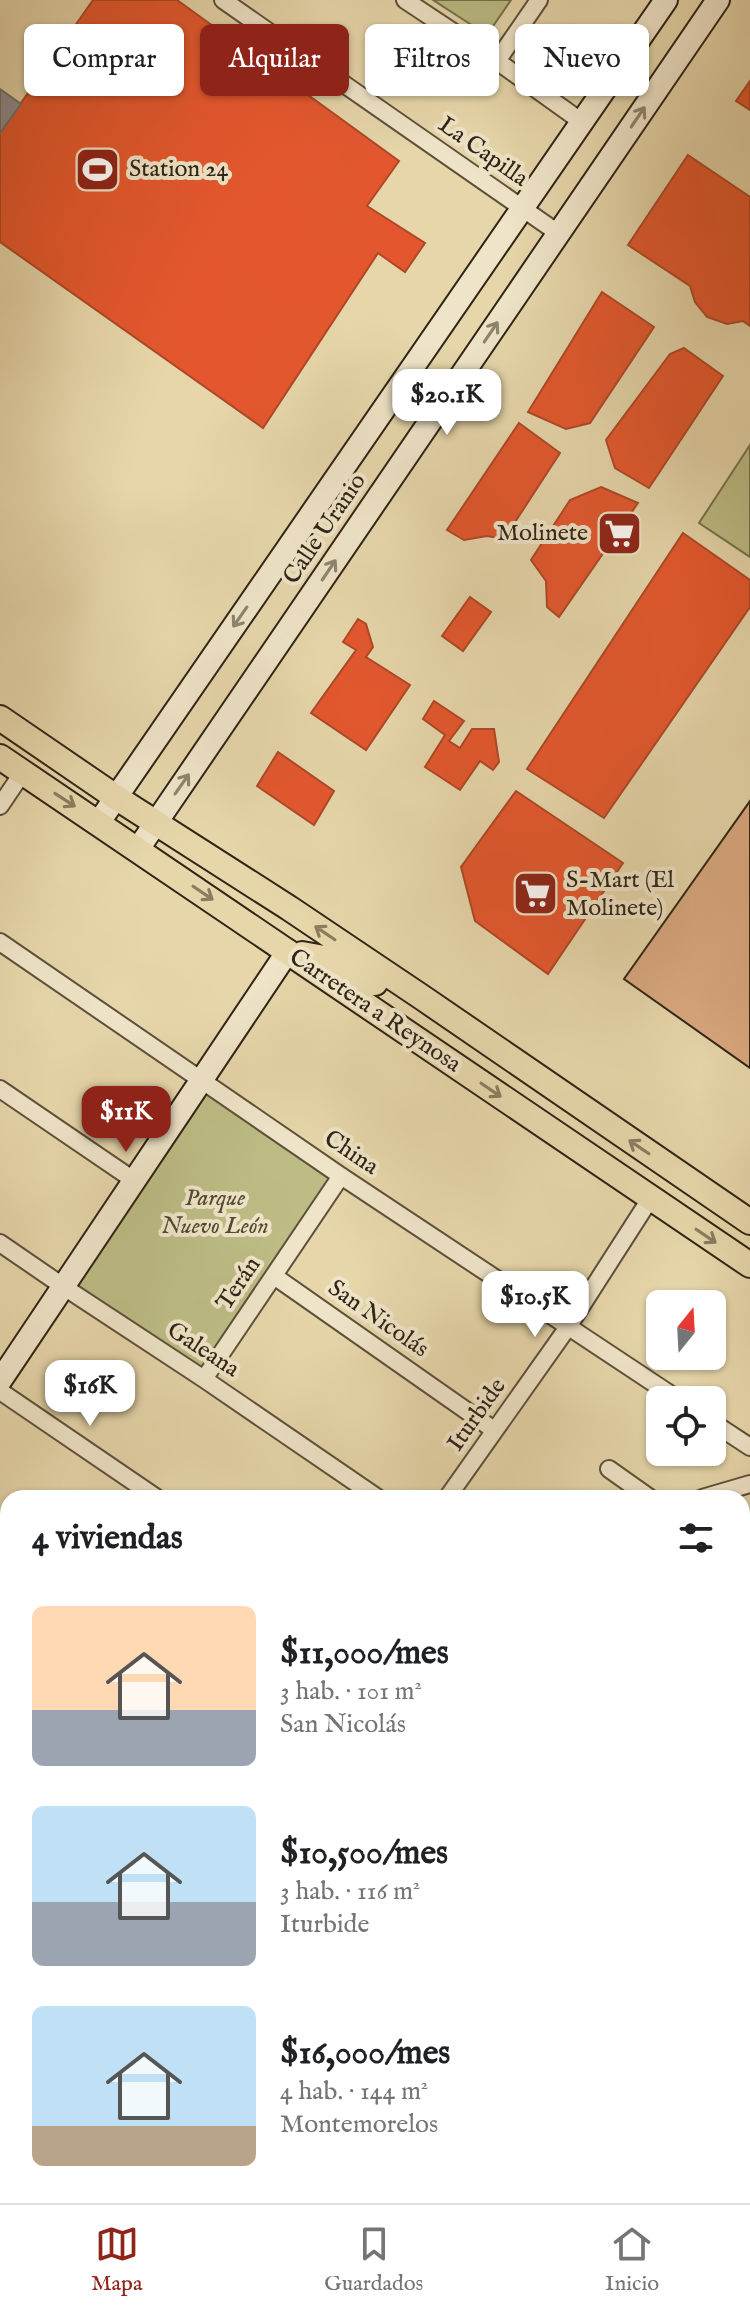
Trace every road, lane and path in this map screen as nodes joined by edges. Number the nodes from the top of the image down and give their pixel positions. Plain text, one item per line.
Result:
1 (223, 0) edge
2 (405, 0) edge
3 (539, 0) edge
4 (666, 0) edge
5 (710, 3) edge
6 (441, 24) edge
7 (499, 58) edge
8 (499, 62) edge
9 (582, 122) junction
10 (522, 208) junction
11 (558, 233) junction
12 (0, 718) edge
13 (0, 757) edge
14 (23, 772) junction
15 (117, 798) junction
16 (0, 806) edge
17 (99, 822) junction
18 (155, 823) junction
19 (138, 849) junction
20 (224, 868) junction
21 (0, 942) edge
22 (288, 951) junction
23 (423, 998) junction
24 (202, 1080) junction
25 (0, 1089) edge
26 (341, 1176) junction
27 (135, 1181) junction
28 (650, 1199) junction
29 (750, 1222) edge
30 (0, 1243) edge
31 (750, 1265) edge
32 (274, 1276) junction
33 (64, 1287) junction
34 (568, 1327) junction
35 (204, 1379) junction
36 (0, 1381) edge
37 (658, 1386) edge
38 (0, 1391) edge
39 (494, 1430) junction
40 (726, 1431) edge
41 (750, 1447) edge
42 (609, 1469) dead end
43 (750, 1484) edge
44 (145, 1490) edge
45 (366, 1490) edge
46 (453, 1490) edge
47 (639, 1490) edge
48 (729, 1490) edge

1 - 10 street, La Capilla
2 - 6 street
3 - 7 street
4 - 9 street, Calle Uranio
11 -> 5 street, Calle Uranio
8 - 9 street
9 - 10 street, Calle Uranio
10 - 11 street, La Capilla
10 -> 15 street, Calle Uranio
18 -> 11 street, Calle Uranio
12 - 15 main road, Carretera a Reynosa
13 - 14 main road, Carretera a Reynosa
14 - 16 street
14 -> 17 main road, Carretera a Reynosa
15 - 17 street, Calle Uranio
15 - 18 main road, Carretera a Reynosa
17 - 19 main road, Carretera a Reynosa
18 - 19 street, Calle Uranio
18 - 20 main road, Carretera a Reynosa
19 -> 22 main road, Carretera a Reynosa
20 - 22 main road
23 -> 20 main road, Carretera a Reynosa
21 - 24 street, China
22 - 23 main road
22 - 24 street
22 -> 28 main road, Carretera a Reynosa
29 -> 23 main road, Carretera a Reynosa
24 - 26 street, China
24 - 27 street
25 - 27 street
26 - 32 street, Terán
26 - 34 street, China
27 - 33 street
28 -> 31 main road, Carretera a Reynosa
28 - 34 street, Iturbide
30 - 33 street, Galeana
32 - 35 street, Terán
32 - 39 street, San Nicolás
33 - 35 street, Galeana
33 - 36 street
34 - 37 street, China
34 - 39 street, Iturbide
35 - 45 street, Galeana
38 - 44 street
39 - 46 street, Iturbide
40 - 41 street
42 - 47 street
43 - 48 street

